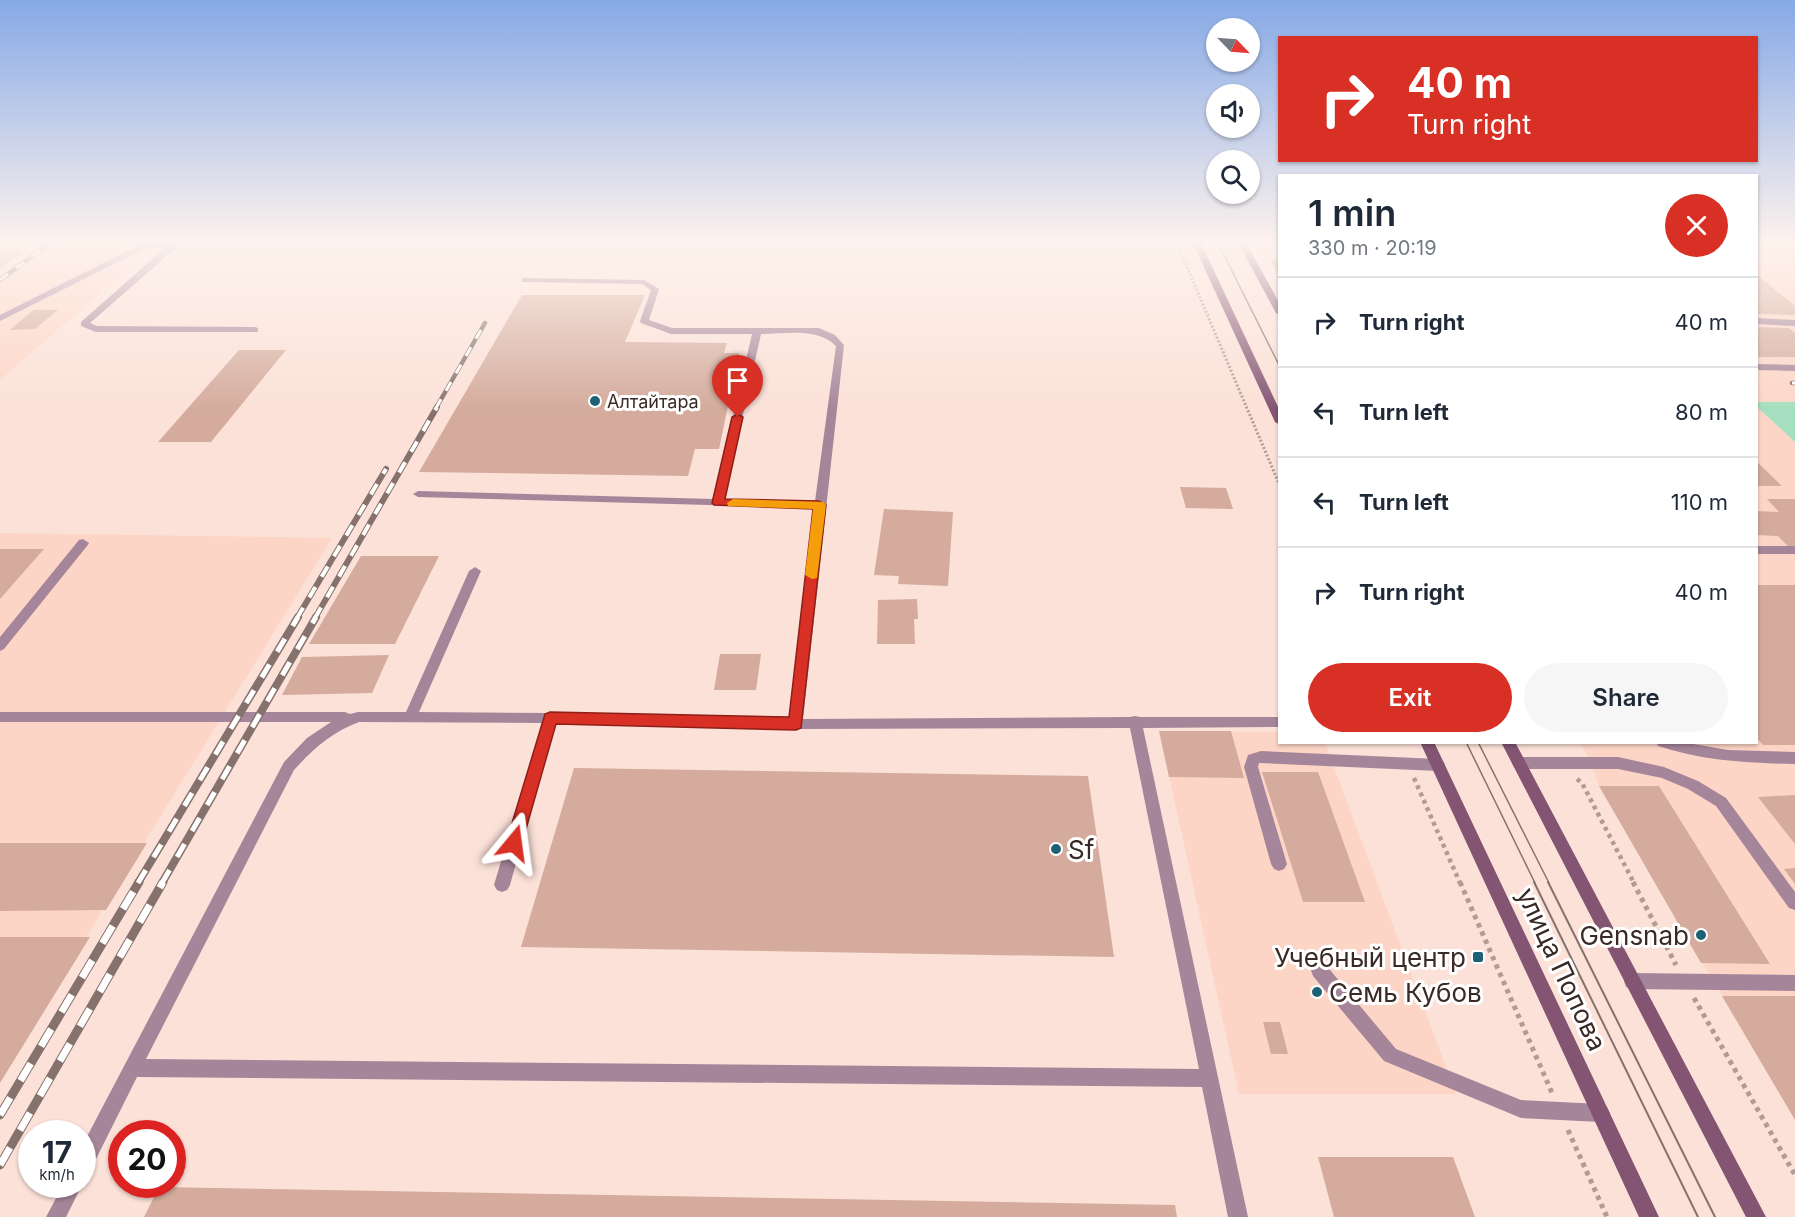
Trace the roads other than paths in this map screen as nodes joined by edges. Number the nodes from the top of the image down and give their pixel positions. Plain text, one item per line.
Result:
1 (40, 298) edge
2 (113, 298) edge
3 (652, 298) edge
4 (1222, 298) edge
5 (0, 318) edge
6 (1758, 321) edge
7 (1795, 323) edge
8 (255, 330) dead end
9 (757, 331) junction
10 (1758, 367) edge
11 (1795, 368) edge
12 (1278, 418) edge
13 (418, 494) dead end
14 (718, 503) junction
15 (819, 505) junction
16 (84, 543) dead end
17 (1758, 550) edge
18 (1795, 550) edge
19 (475, 571) dead end
20 (0, 646) edge
21 (0, 717) edge
22 (358, 717) junction
23 (410, 718) junction
24 (550, 718) junction
25 (1135, 721) junction
26 (1278, 722) edge
27 (796, 724) junction
28 (1428, 744) edge
29 (1509, 744) edge
30 (1668, 744) edge
31 (1795, 758) edge
32 (1519, 763) junction
33 (1438, 765) junction
34 (1279, 864) dead end
35 (502, 885) dead end
36 (1794, 903) edge
37 (1319, 970) dead end
38 (1632, 981) junction
39 (1795, 983) edge
40 (135, 1068) junction
41 (1210, 1078) junction
42 (1601, 1113) junction
43 (96, 1140) edge
44 (66, 1198) edge
45 (56, 1217) edge
46 (1238, 1217) edge
47 (1649, 1217) edge
48 (1756, 1217) edge

1 - 5 lane
2 - 8 lane
3 - 9 lane
4 - 12 main road
6 - 7 lane
9 - 14 lane
9 - 15 lane
10 - 11 lane
13 - 14 lane
14 - 15 lane
15 - 27 lane
16 - 20 lane
17 - 18 lane
19 - 23 lane
21 - 22 lane
22 - 23 lane
22 - 40 lane
23 - 24 lane
24 - 27 lane
24 - 35 lane
25 - 26 lane
25 - 27 lane
25 - 41 lane
28 - 33 main road, улица Попова
29 - 32 main road
30 - 31 lane
32 - 36 lane
32 - 38 main road
33 - 34 lane
33 - 42 main road, улица Попова
37 - 42 lane
38 - 39 lane
38 - 48 main road
40 - 41 lane
40 - 43 lane
41 - 46 lane
42 - 47 main road, улица Попова
44 - 45 lane

